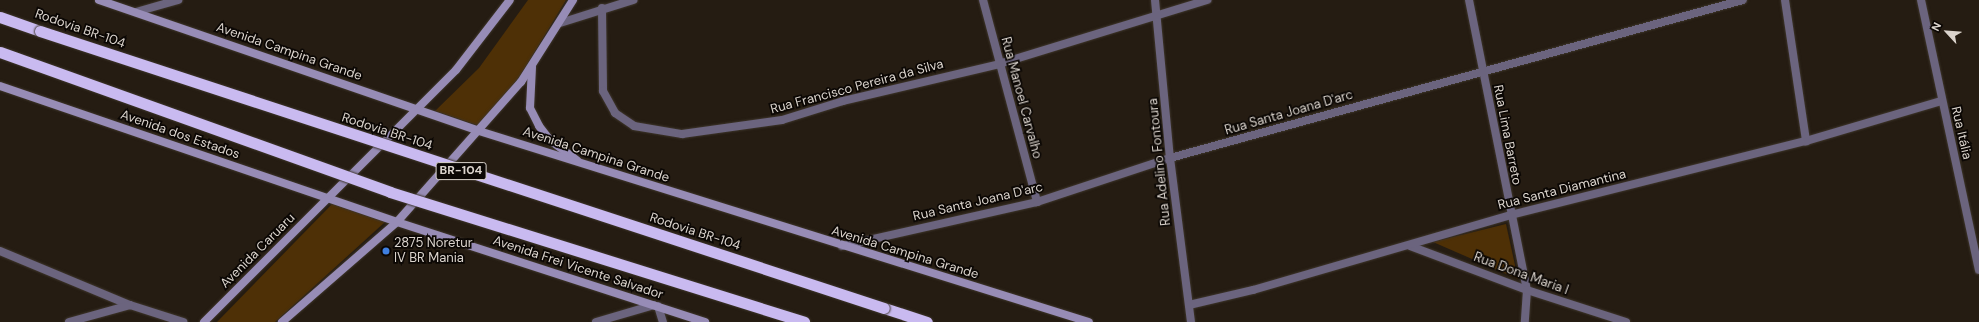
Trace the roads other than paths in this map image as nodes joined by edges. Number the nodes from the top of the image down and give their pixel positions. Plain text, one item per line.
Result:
1 (99, 0) edge
2 (178, 0) edge
3 (510, 0) edge
4 (573, 0) edge
5 (632, 0) edge
6 (982, 0) edge
7 (1155, 0) edge
8 (1207, 0) edge
9 (1469, 0) edge
10 (1743, 0) edge
11 (1785, 0) edge
12 (1921, 0) edge
13 (602, 8) junction
14 (136, 12) junction
15 (0, 16) edge
16 (1158, 17) junction
17 (560, 23) junction
18 (0, 52) edge
19 (999, 64) junction
20 (532, 66) junction
21 (1482, 70) junction
22 (0, 86) edge
23 (1942, 101) junction
24 (416, 108) junction
25 (479, 131) junction
26 (1806, 141) junction
27 (1170, 158) junction
28 (583, 164) junction
29 (329, 198) junction
30 (1037, 202) junction
31 (353, 206) joint
32 (1511, 215) junction
33 (398, 222) junction
34 (841, 246) junction
35 (1410, 246) junction
36 (0, 251) edge
37 (1979, 270) edge
38 (1527, 290) junction
39 (130, 305) junction
40 (1189, 305) junction
41 (656, 306) junction
42 (69, 322) edge
43 (183, 322) edge
44 (204, 322) edge
45 (282, 322) edge
46 (596, 322) edge
47 (663, 322) edge
48 (705, 322) edge
49 (804, 322) edge
50 (927, 322) edge
51 (1089, 322) edge
52 (1191, 322) edge
53 (1525, 322) edge
54 (1626, 322) edge

1 - 14 main road, Avenida Campina Grande
2 - 14 street
3 - 24 main road, Avenida Caruaru
4 - 17 main road
5 - 13 street
6 - 19 street, Rua Manoel Carvalho
7 - 16 street, Rua Adelino Fontoura
8 - 16 street, Rua Francisco Pereira da Silva
9 - 21 street, Rua Lima Barreto
10 - 21 street, Rua Santa Joana D'arc
11 - 26 street
12 - 23 street, Rua Itália
13 - 17 street
13 - 19 street, Rua Francisco Pereira da Silva
14 - 24 main road, Avenida Campina Grande
15 - 50 highway, Rodovia BR-104 / BR-104, bridge
16 - 19 street, Rua Francisco Pereira da Silva
16 - 27 street, Rua Adelino Fontoura
17 - 20 main road
18 - 49 highway, bridge
19 - 30 street, Rua Manoel Carvalho
20 - 25 main road
20 - 28 main road
21 - 27 street, Rua Santa Joana D'arc
21 - 32 street, Rua Lima Barreto
22 - 29 main road, Avenida dos Estados
23 - 26 street, Rua Santa Diamantina
23 - 37 street, Rua Itália
24 - 25 main road, Avenida Campina Grande
24 - 29 main road, Avenida Caruaru
25 - 28 main road, Avenida Campina Grande
25 - 33 main road
26 - 32 street, Rua Santa Diamantina
27 - 30 street, Rua Santa Joana D'arc
27 - 40 street, Rua Adelino Fontoura
28 - 34 main road, Avenida Campina Grande
29 - 31 main road, Avenida dos Estados
29 - 44 main road, Avenida Caruaru
30 - 34 street, Rua Santa Joana D'arc
31 - 33 main road, Avenida Frei Vicente Salvador
32 - 35 street, Rua Santa Diamantina
32 - 38 street, Rua Lima Barreto
33 - 41 main road, Avenida Frei Vicente Salvador
33 - 45 main road
34 - 51 main road, Avenida Campina Grande
35 - 38 street, Rua Dona Maria I
35 - 40 street, Rua Santa Diamantina
36 - 39 street
38 - 53 street, Rua Lima Barreto
38 - 54 street, Rua Dona Maria I
39 - 42 street
39 - 43 street
40 - 52 street, Rua Adelino Fontoura
41 - 46 street
41 - 47 street
41 - 48 main road, Avenida Frei Vicente Salvador

